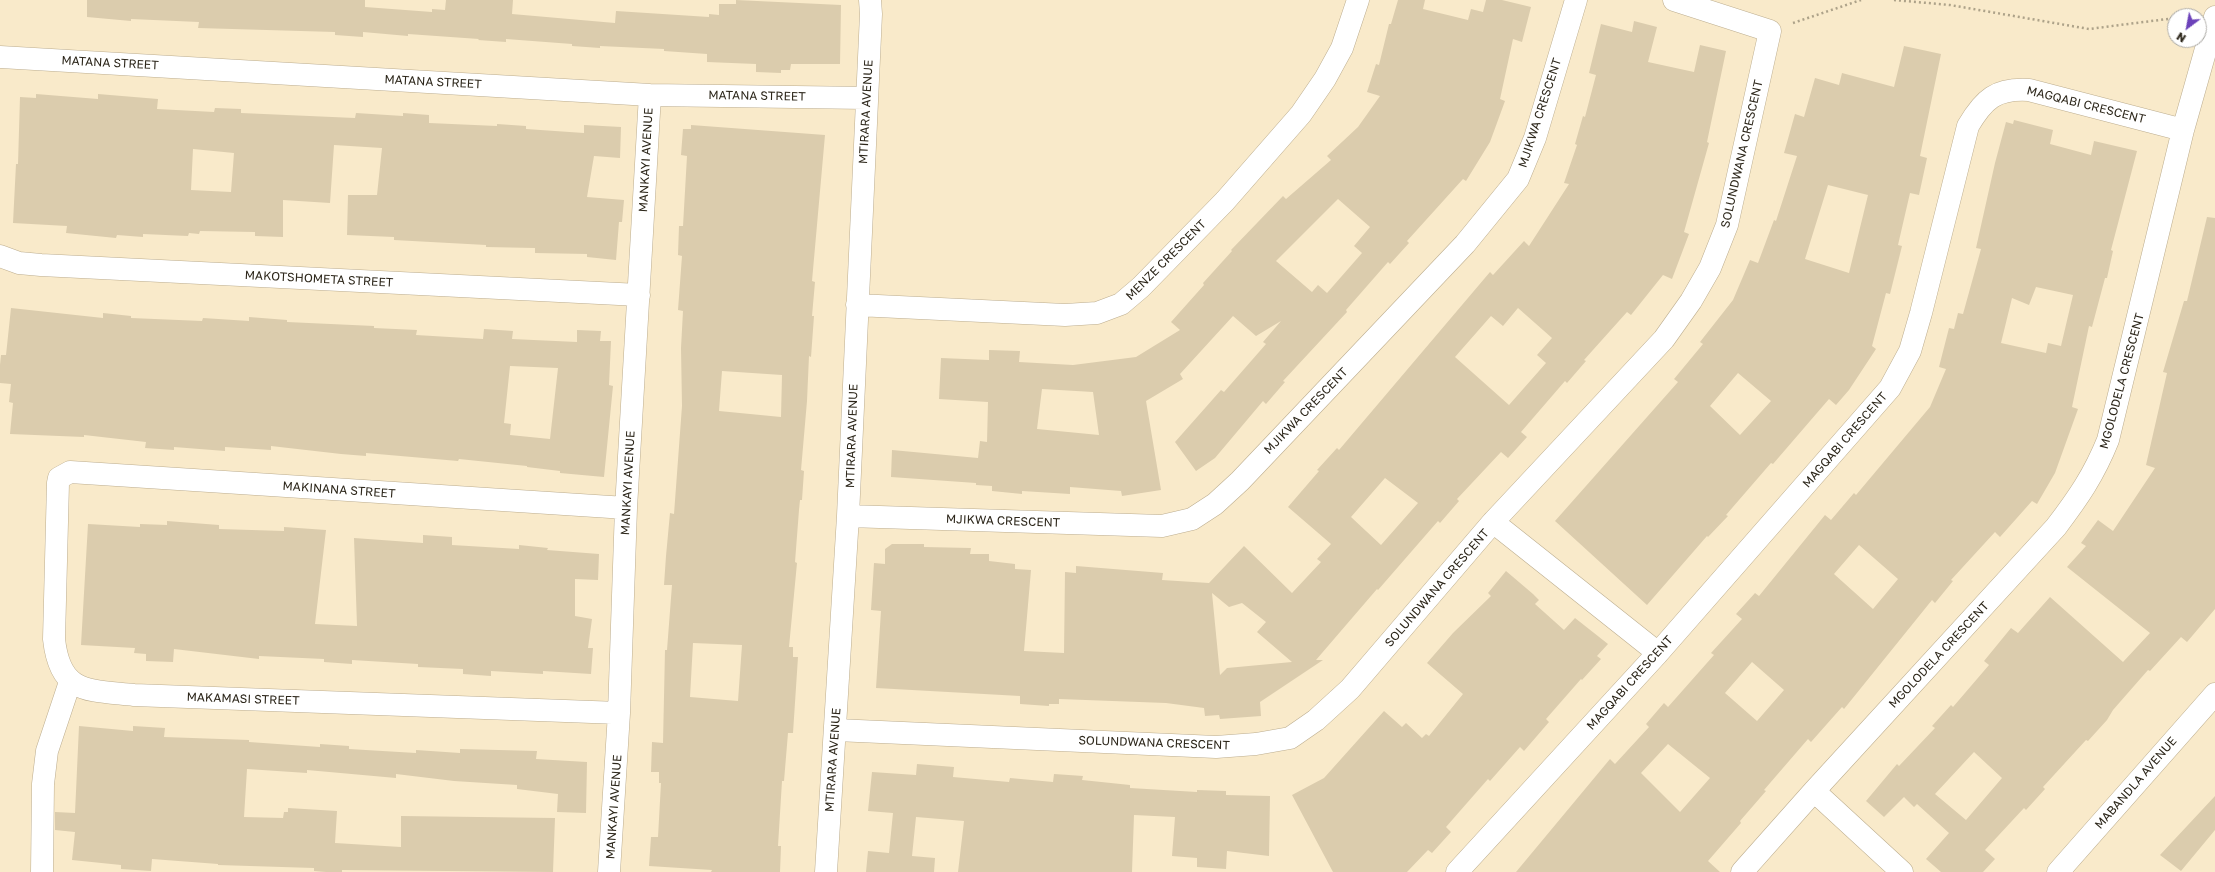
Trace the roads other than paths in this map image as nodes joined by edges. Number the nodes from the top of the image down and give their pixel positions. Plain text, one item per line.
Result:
1 (870, 0) edge
2 (1358, 0) edge
3 (1576, 0) edge
4 (1674, 0) edge
5 (2215, 17) edge
6 (0, 57) edge
7 (650, 95) junction
8 (867, 98) junction
9 (2183, 130) junction
10 (0, 256) edge
11 (638, 295) junction
12 (858, 305) junction
13 (626, 508) junction
14 (848, 516) junction
15 (1493, 522) junction
16 (1658, 652) junction
17 (70, 682) junction
18 (2215, 694) edge
19 (620, 713) junction
20 (836, 730) junction
21 (1814, 790) junction
22 (42, 872) edge
23 (609, 872) edge
24 (826, 872) edge
25 (1457, 872) edge
26 (1742, 872) edge
27 (1902, 872) edge
28 (2058, 872) edge

1 - 8 street, MTIRARA AVENUE
2 - 12 street, MENZE CRESCENT
3 - 14 street, MJIKWA CRESCENT
4 - 15 street, SOLUNDWANA CRESCENT
5 - 9 street, MGOLODELA CRESCENT
6 - 7 street, MATANA STREET
7 - 8 street, MATANA STREET
7 - 11 street, MANKAYI AVENUE
8 - 12 street, MTIRARA AVENUE
9 - 16 street, MAGQABI CRESCENT
9 - 21 street, MGOLODELA CRESCENT
10 - 11 street, MAKOTSHOMETA STREET
11 - 13 street, MANKAYI AVENUE
12 - 14 street, MTIRARA AVENUE
13 - 17 street, MAKINANA STREET
13 - 19 street, MANKAYI AVENUE
14 - 20 street, MTIRARA AVENUE
15 - 16 street
15 - 20 street, SOLUNDWANA CRESCENT
16 - 25 street, MAGQABI CRESCENT
17 - 19 street, MAKAMASI STREET
17 - 22 street
18 - 28 street, MABANDLA AVENUE
19 - 23 street, MANKAYI AVENUE
20 - 24 street, MTIRARA AVENUE
21 - 26 street, MGOLODELA CRESCENT
21 - 27 street

